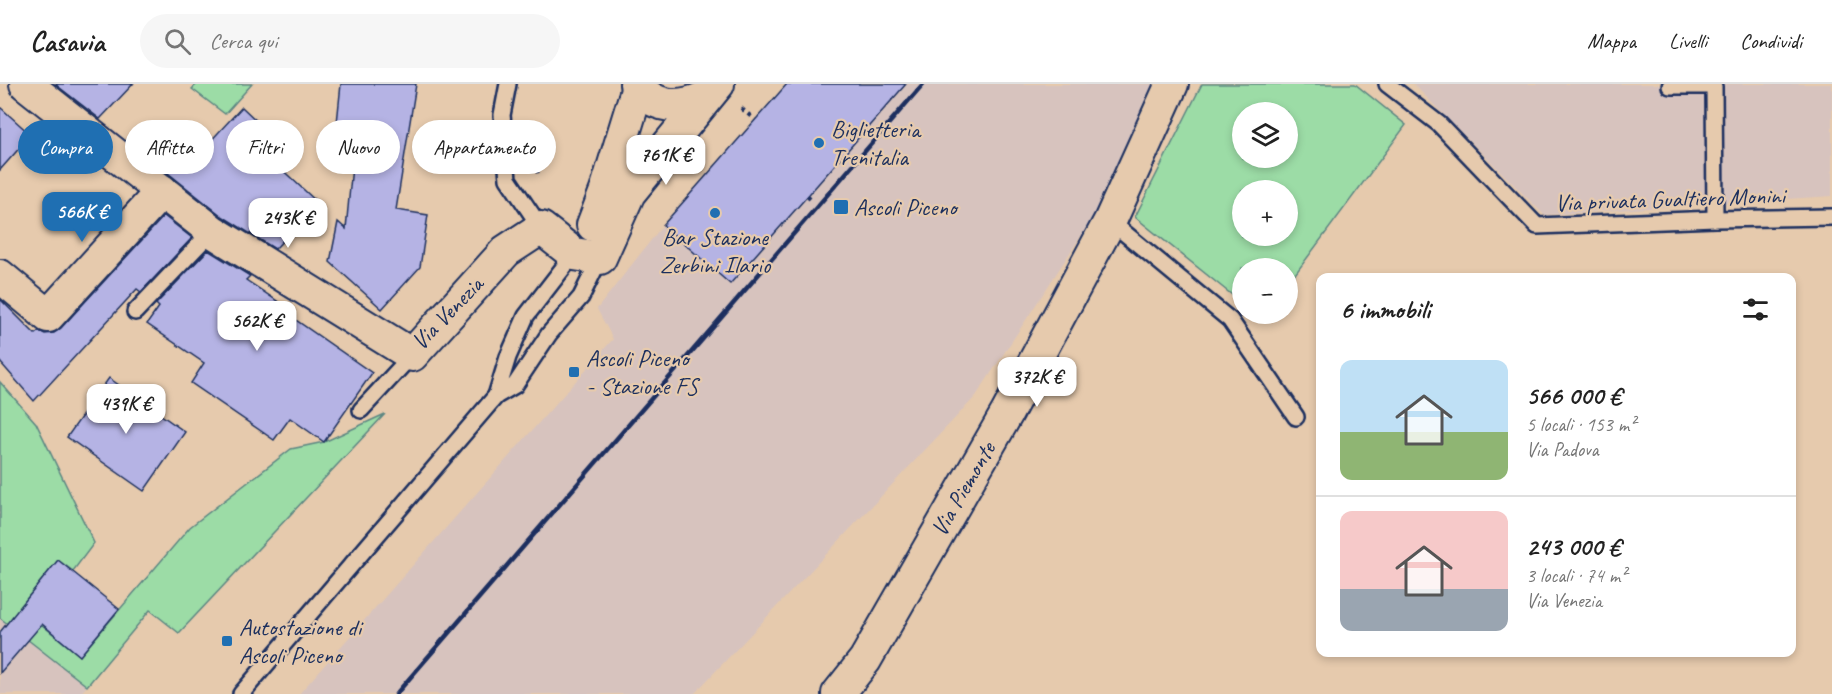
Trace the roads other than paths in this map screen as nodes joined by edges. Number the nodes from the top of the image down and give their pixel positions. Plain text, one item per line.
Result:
1 (26, 84) edge
2 (508, 84) edge
3 (1172, 84) edge
4 (1387, 84) edge
5 (637, 85) edge
6 (1670, 86) dead end
7 (714, 88) edge
8 (619, 148) junction
9 (652, 164) junction
10 (162, 191) junction
11 (1832, 217) edge
12 (1715, 219) junction
13 (1110, 221) junction
14 (541, 228) junction
15 (212, 231) junction
16 (587, 256) junction
17 (0, 276) edge
18 (135, 312) dead end
19 (412, 355) junction
20 (496, 396) junction
21 (361, 410) dead end
22 (1296, 417) dead end
23 (260, 673) junction
24 (228, 694) edge
25 (241, 694) edge
26 (838, 694) edge

1 - 10 street, Via Venezia
2 - 14 lane
3 - 13 street, Via Piemonte
4 - 12 lane, Via privata Gualtiero Monini
5 - 7 street
5 - 8 street
6 - 12 lane
7 - 9 street
8 - 9 lane
8 - 16 street
9 - 16 street
10 - 15 street, Via Venezia
10 - 17 street
11 - 12 lane, Via privata Gualtiero Monini
13 - 22 lane
13 - 26 street, Via Piemonte
14 - 16 street
14 - 19 street, Via Venezia
15 - 18 lane
15 - 19 street, Via Venezia
16 - 20 lane
16 - 20 lane
19 - 21 lane
20 - 23 lane
23 - 24 lane
23 - 25 lane

